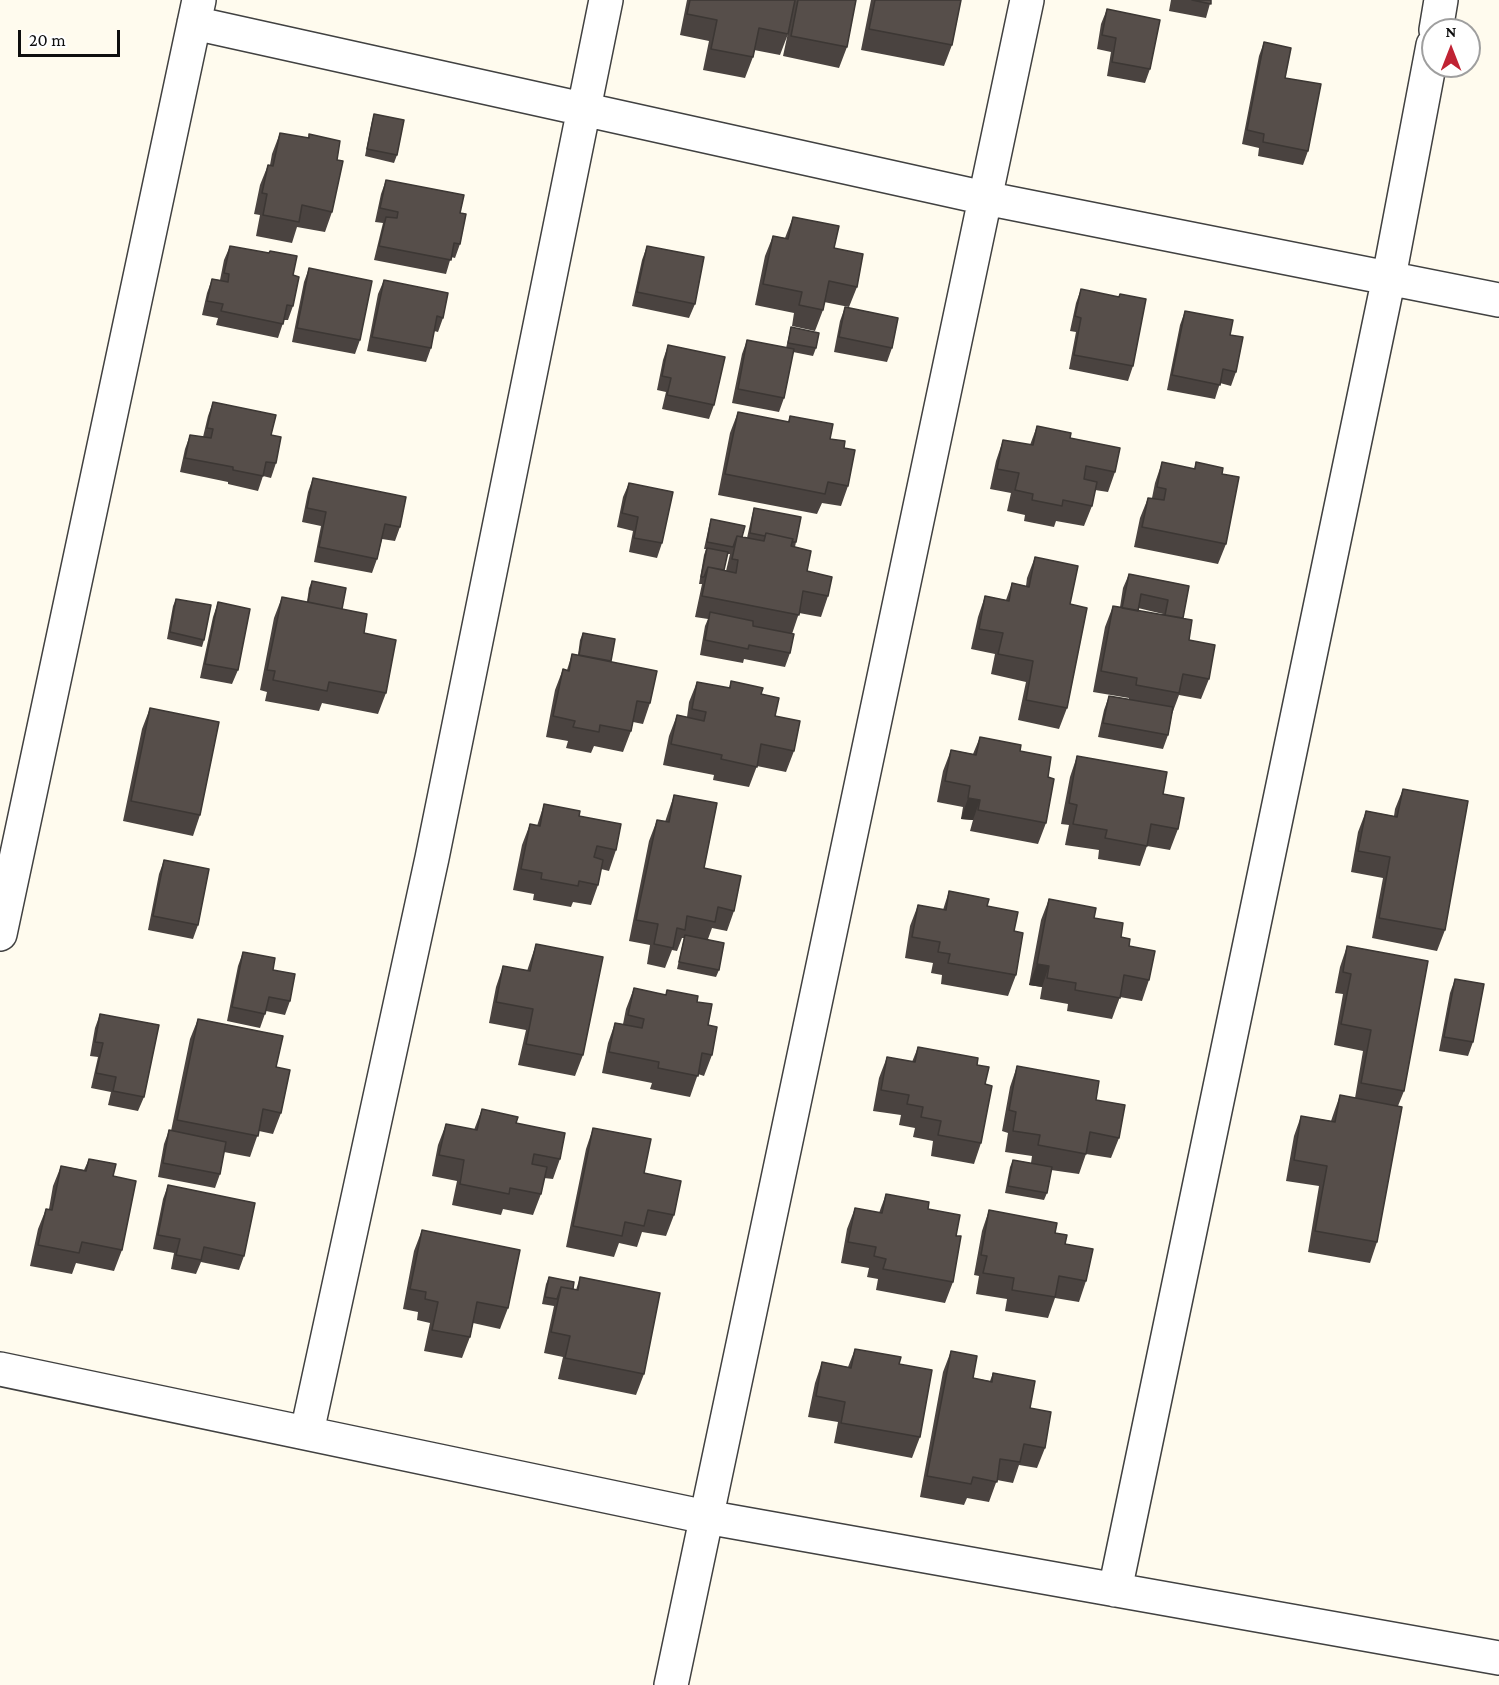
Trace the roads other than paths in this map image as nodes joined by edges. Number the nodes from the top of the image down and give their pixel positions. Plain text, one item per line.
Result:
1 (606, 0) edge
2 (1027, 0) edge
3 (1441, 0) edge
4 (196, 11) edge
5 (1438, 18) edge
6 (1427, 78) edge
7 (584, 110) junction
8 (985, 198) junction
9 (1389, 277) junction
10 (1499, 300) edge
11 (0, 934) edge
12 (0, 1369) edge
13 (307, 1432) junction
14 (706, 1517) junction
15 (1115, 1590) junction
16 (1499, 1658) edge
17 (671, 1685) edge

1 - 7 street
2 - 8 street
3 - 5 street
4 - 7 street
4 - 11 street
6 - 9 street
7 - 8 street
7 - 13 street
8 - 9 street
8 - 14 street
9 - 10 street
9 - 15 street
12 - 13 street
13 - 14 street
14 - 15 street
14 - 17 street
15 - 16 street

